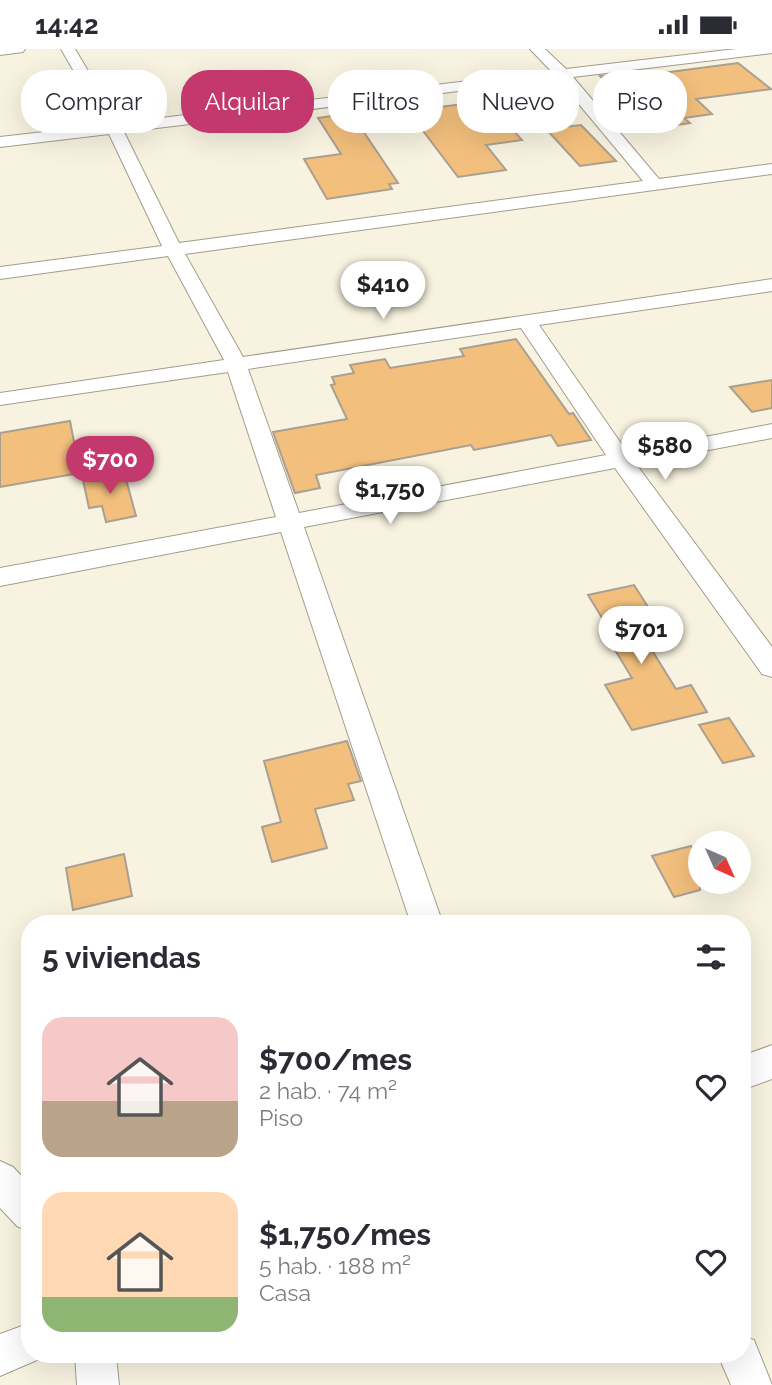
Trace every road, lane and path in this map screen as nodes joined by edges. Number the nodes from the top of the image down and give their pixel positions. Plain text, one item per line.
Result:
1 (18, 49) edge
2 (68, 49) edge
3 (537, 49) edge
4 (772, 49) edge
5 (0, 51) edge
6 (80, 70) edge
7 (558, 70) edge
8 (579, 72) edge
9 (457, 87) edge
10 (579, 94) edge
11 (167, 123) edge
12 (80, 133) edge
13 (117, 133) edge
14 (0, 142) edge
15 (772, 169) edge
16 (654, 184) junction
17 (173, 249) junction
18 (0, 273) edge
19 (772, 285) edge
20 (525, 320) junction
21 (236, 363) junction
22 (0, 399) edge
23 (772, 431) edge
24 (621, 460) junction
25 (289, 522) junction
26 (0, 577) edge
27 (772, 667) edge
28 (424, 915) edge
29 (772, 1062) edge
30 (751, 1070) edge
31 (0, 1179) edge
32 (21, 1203) edge
33 (21, 1347) edge
34 (0, 1355) edge
35 (97, 1363) edge
36 (742, 1363) edge
37 (98, 1385) edge
38 (752, 1385) edge

1 - 5 street
2 - 6 street
3 - 7 street
4 - 8 street
9 - 11 street
10 - 16 street
12 - 14 street
13 - 17 street
15 - 16 street
16 - 17 street
17 - 18 street
17 - 21 street
19 - 20 street
20 - 21 street
20 - 24 street
21 - 22 street
21 - 25 street
23 - 24 street
24 - 25 street
24 - 27 street
25 - 26 street
25 - 28 street
29 - 30 street
31 - 32 street
33 - 34 street
35 - 37 street
36 - 38 street

